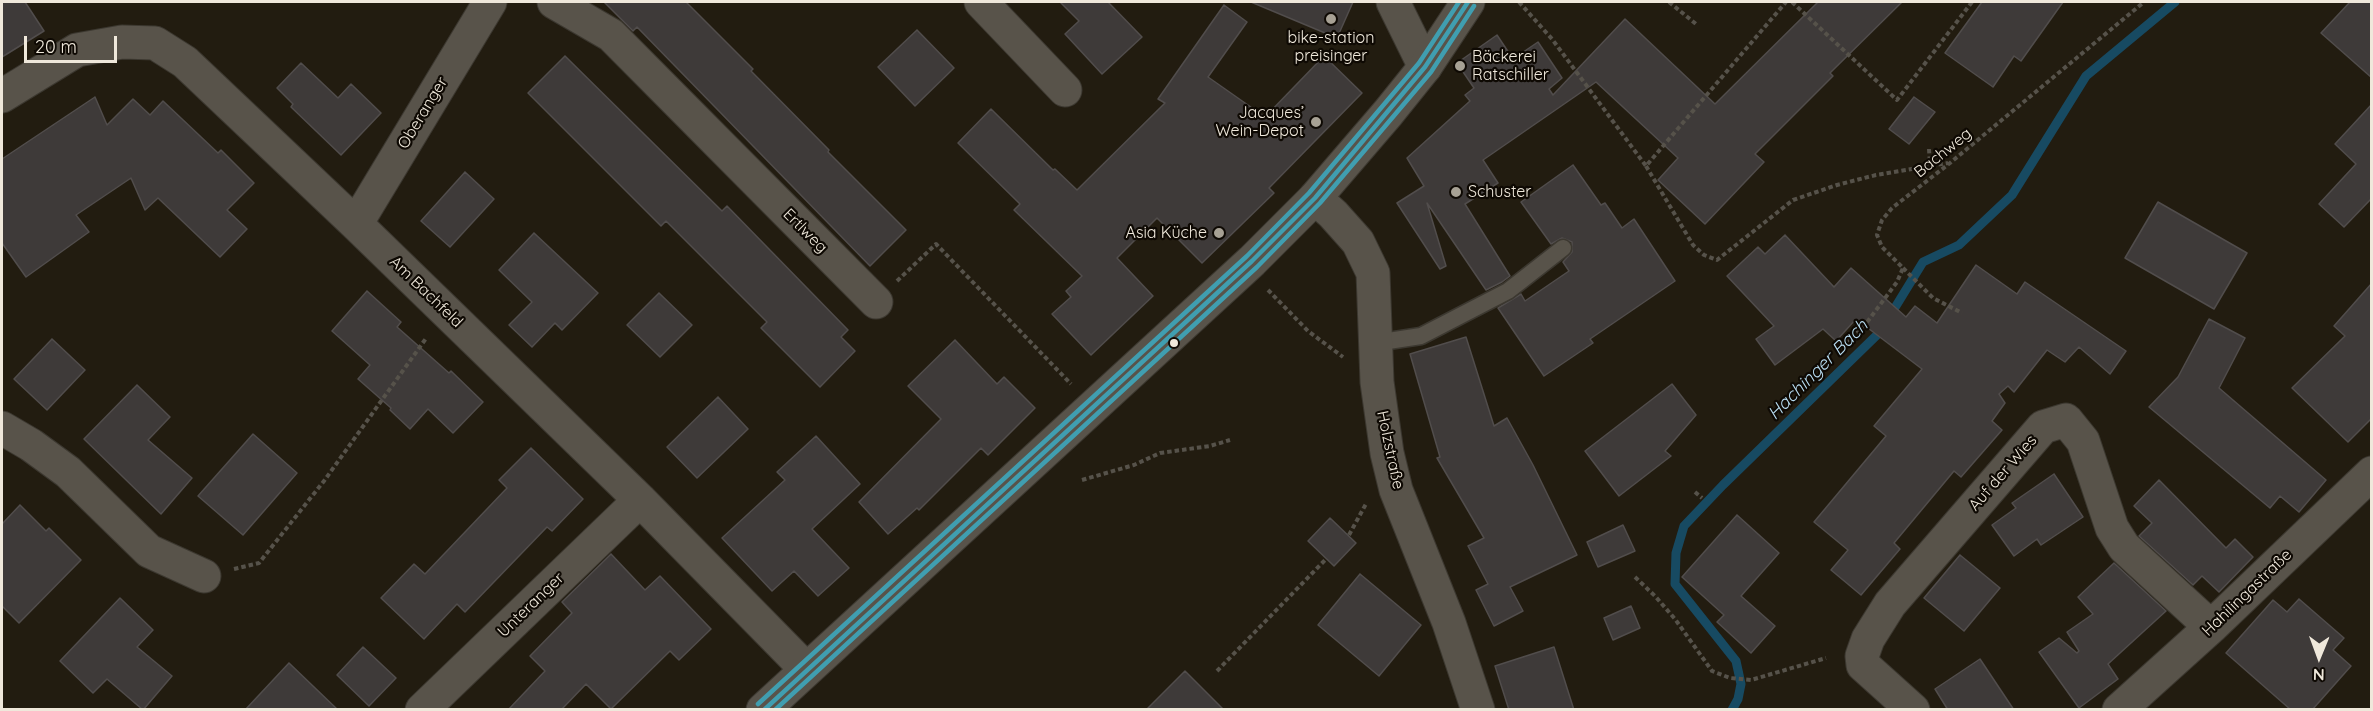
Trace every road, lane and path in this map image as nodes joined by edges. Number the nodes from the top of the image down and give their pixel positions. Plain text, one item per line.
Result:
1 (490, 2) edge
2 (554, 2) edge
3 (981, 2) edge
4 (1393, 2) edge
5 (1468, 2) edge
6 (1519, 2) edge
7 (1670, 2) edge
8 (1786, 2) edge
9 (1792, 2) edge
10 (1972, 2) edge
11 (2144, 2) edge
12 (1696, 24) dead end
13 (1425, 67) junction
14 (1065, 90) dead end
15 (2, 96) edge
16 (1929, 149) dead end
17 (1950, 163) junction
18 (1930, 165) junction
19 (1646, 166) junction
20 (1315, 198) junction
21 (356, 224) junction
22 (1563, 248) dead end
23 (1903, 268) junction
24 (1243, 270) junction
25 (876, 302) joint
26 (446, 311) junction
27 (1962, 313) dead end
28 (1375, 343) junction
29 (1840, 348) dead end
30 (1046, 358) dead end
31 (1377, 382) junction
32 (2, 428) edge
33 (1230, 440) dead end
34 (2372, 473) edge
35 (1082, 480) dead end
36 (1695, 492) dead end
37 (1371, 494) dead end
38 (1702, 498) dead end
39 (640, 500) junction
40 (1348, 535) dead end
41 (1326, 559) dead end
42 (204, 576) joint
43 (1635, 577) dead end
44 (2211, 627) junction
45 (1826, 657) dead end
46 (806, 669) junction
47 (1217, 671) dead end
48 (2131, 706) edge
49 (422, 710) edge
50 (763, 710) edge
51 (1478, 710) edge
52 (1913, 710) edge

1 - 21 street, Oberanger
2 - 25 street, Ertlweg
3 - 14 street
4 - 13 street
5 - 13 street
6 - 19 path
7 - 12 path
8 - 19 path
9 - 10 path
11 - 17 path, Bachweg
13 - 20 street
15 - 21 street, Am Bachfeld
16 - 18 path
17 - 18 path
17 - 23 path, Bachweg
18 - 19 path
20 - 24 street
20 - 28 street, Holzstraße
21 - 26 street, Am Bachfeld
22 - 28 lane
23 - 27 path, Bachweg
23 - 29 path
24 - 31 path
24 - 46 street
25 - 30 path
26 - 39 street, Am Bachfeld
26 - 42 path
28 - 31 street, Holzstraße
31 - 51 street, Holzstraße
32 - 42 street
33 - 35 path
34 - 44 street, Hahilingastraße
36 - 38 path
37 - 40 path
39 - 46 street, Am Bachfeld
39 - 49 street, Unteranger
41 - 47 path
43 - 45 path
44 - 48 street, Hahilingastraße
44 - 52 street, Auf der Wies
46 - 50 street

